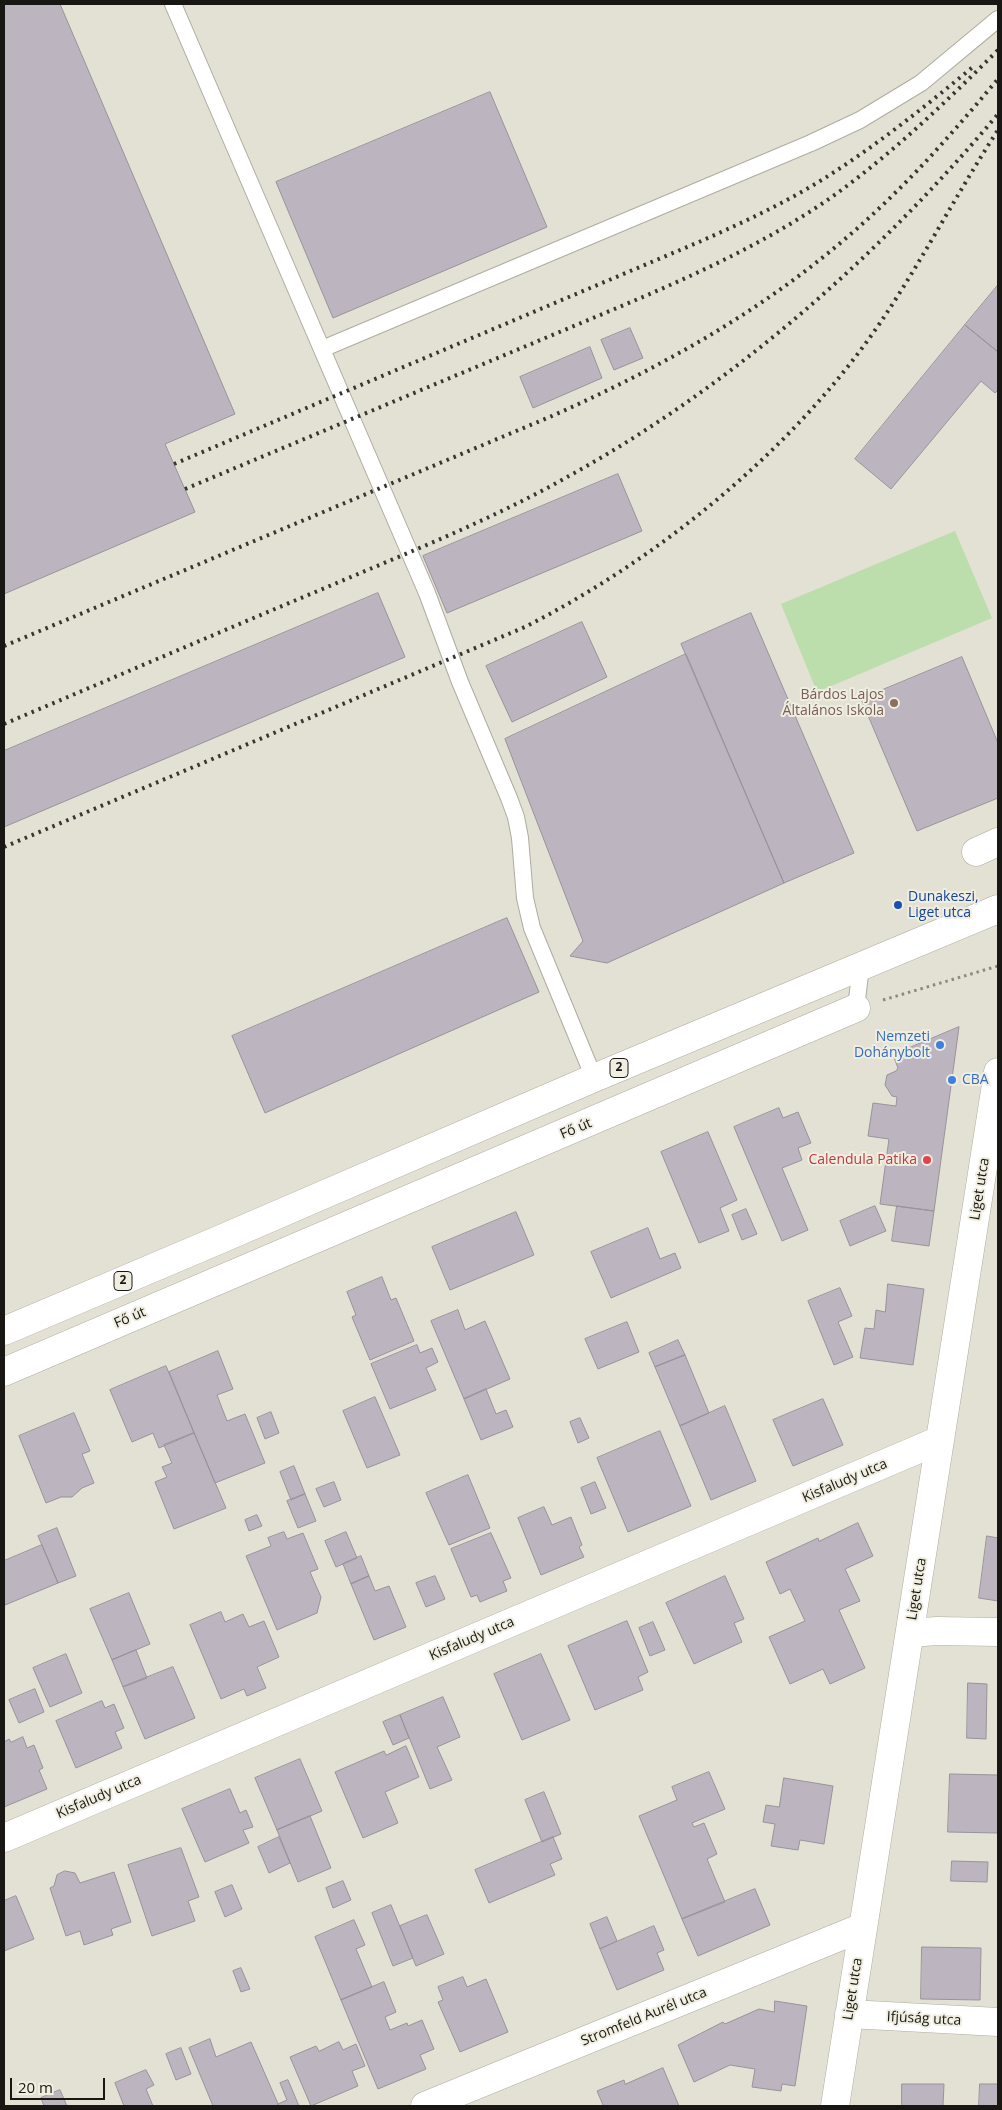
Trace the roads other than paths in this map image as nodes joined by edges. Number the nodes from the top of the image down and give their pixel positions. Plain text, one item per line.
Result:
1 (173, 4) edge
2 (998, 19) edge
3 (322, 349) junction
4 (998, 909) edge
5 (861, 966) junction
6 (856, 1008) joint
7 (594, 1078) junction
8 (997, 1088) edge
9 (242, 1231) junction
10 (257, 1264) junction
11 (4, 1331) edge
12 (4, 1372) edge
13 (940, 1440) junction
14 (998, 1632) edge
15 (910, 1633) junction
16 (4, 1838) edge
17 (863, 1927) junction
18 (849, 2014) junction
19 (998, 2022) edge
20 (425, 2106) edge
21 (834, 2106) edge

1 - 3 lane
2 - 3 lane
3 - 7 lane
4 - 5 street, 2
5 - 6 lane
5 - 7 street, 2
6 - 10 street, Fő út
7 - 9 street, 2
8 - 13 street, Liget utca
9 - 10 street
9 - 11 street, 2
10 - 12 street, Fő út
13 - 15 street, Liget utca
13 - 16 street, Kisfaludy utca
14 - 15 street
15 - 17 street, Liget utca
17 - 18 street, Liget utca
17 - 20 street, Stromfeld Aurél utca
18 - 19 street, Ifjúság utca
18 - 21 street, Liget utca

